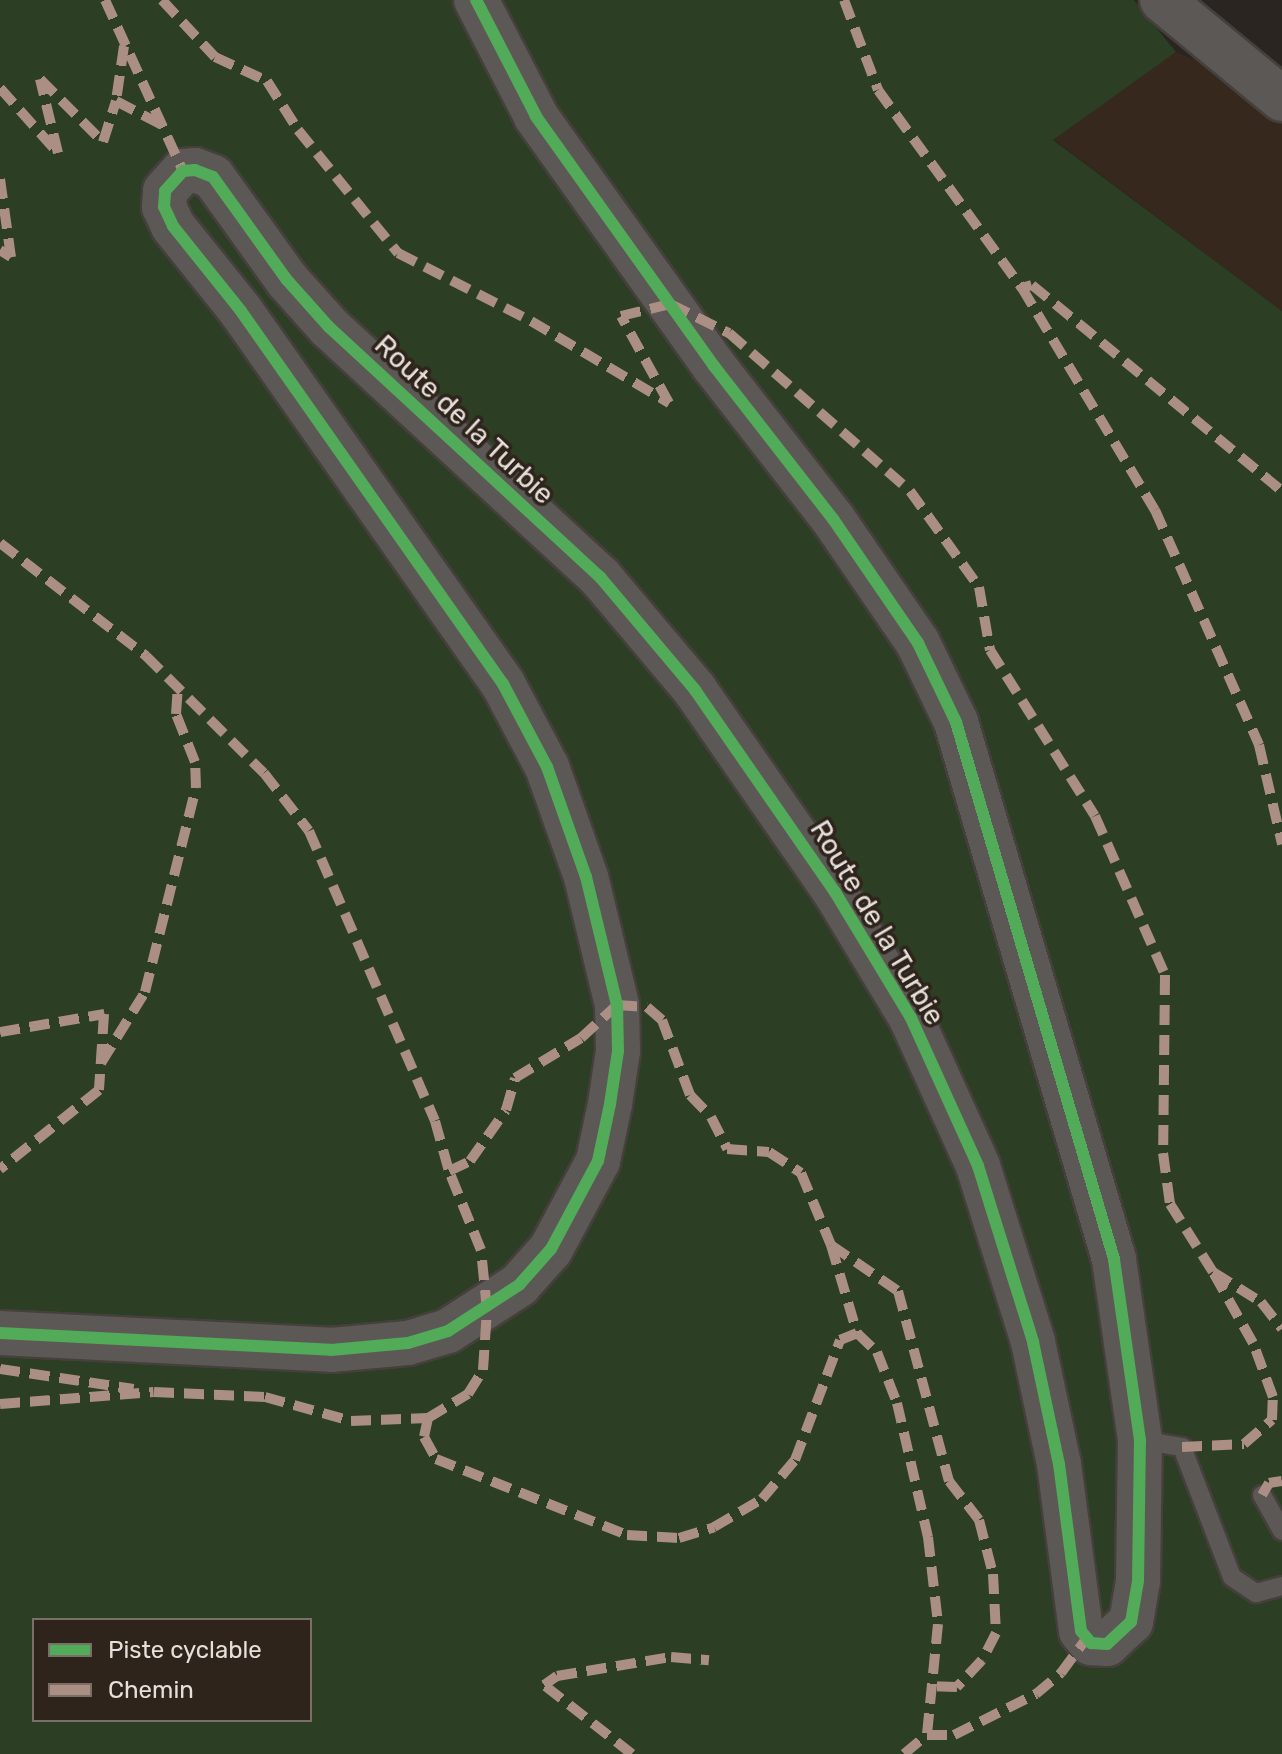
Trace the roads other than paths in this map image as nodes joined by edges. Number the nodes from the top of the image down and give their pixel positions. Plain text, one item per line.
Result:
1 (476, 0) edge
2 (1162, 0) edge
3 (1282, 99) edge
4 (0, 1333) edge
5 (1140, 1440) junction
6 (1262, 1495) dead end
7 (1282, 1531) edge
8 (1282, 1586) edge

1 - 5 street, Route de la Turbie
2 - 3 street
4 - 5 street, Route de la Turbie
5 - 8 lane
6 - 7 lane

